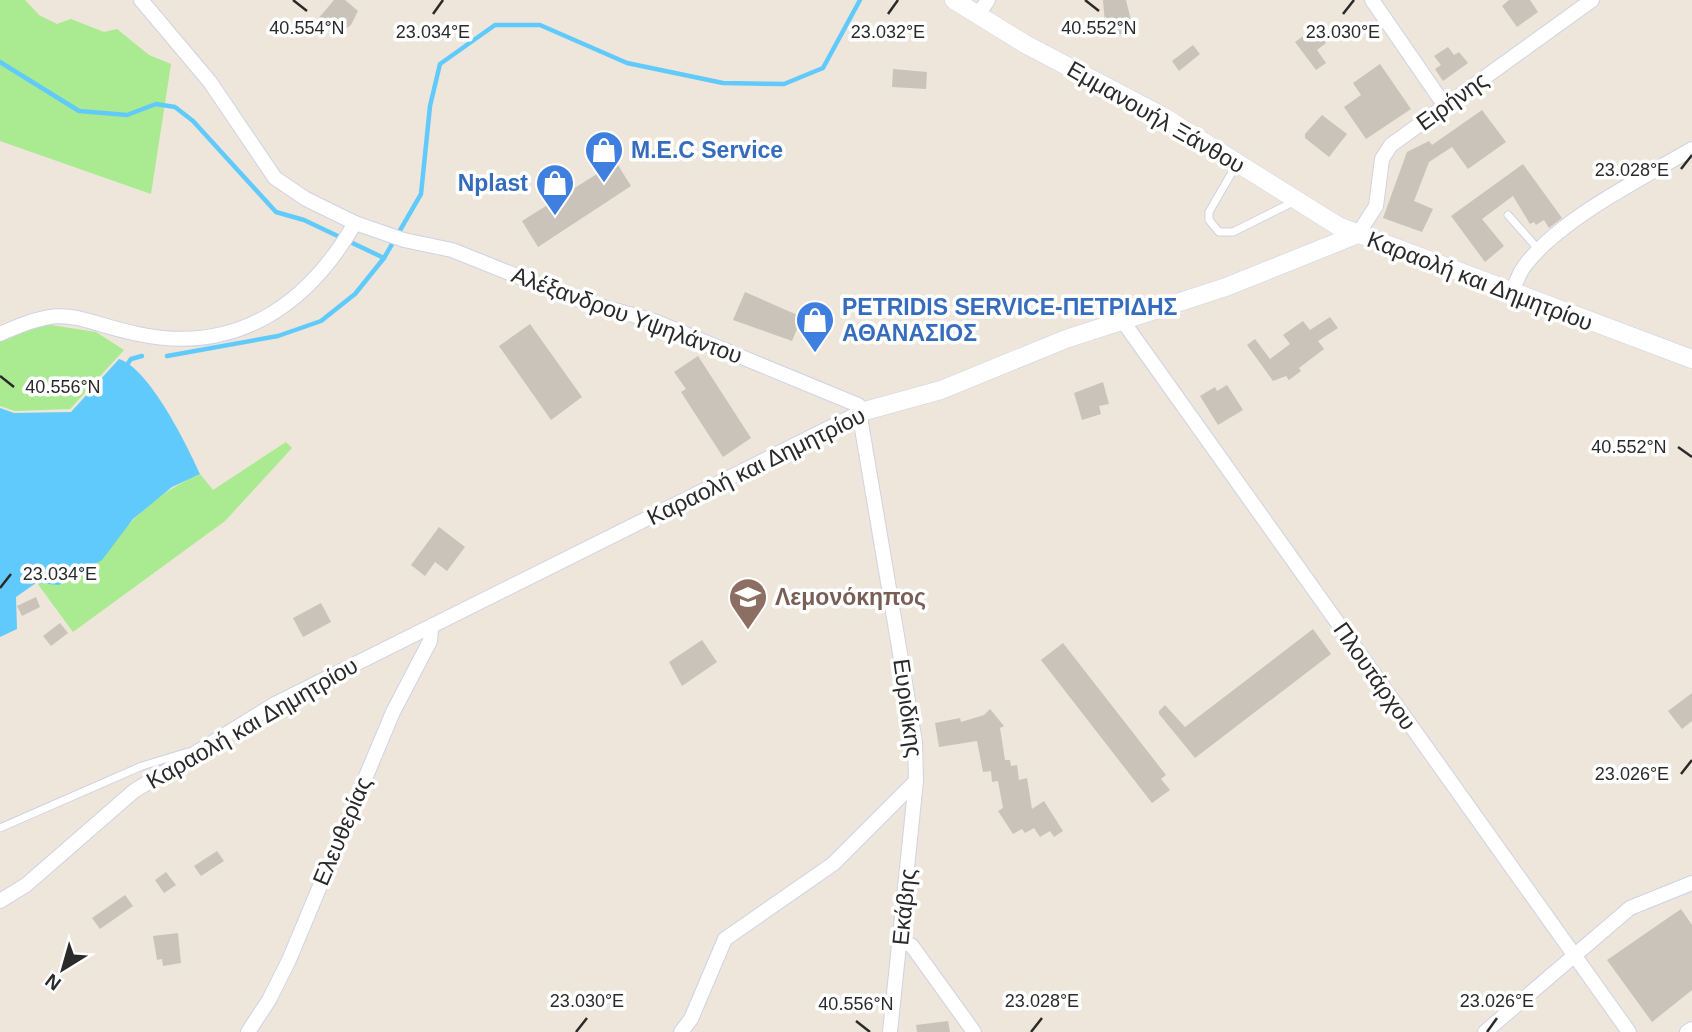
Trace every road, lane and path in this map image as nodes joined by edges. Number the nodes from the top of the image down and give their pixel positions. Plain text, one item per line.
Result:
1 (141, 0) edge
2 (954, 0) edge
3 (988, 0) edge
4 (1371, 0) edge
5 (1588, 1) edge
6 (977, 16) junction
7 (1445, 106) junction
8 (1692, 149) edge
9 (1238, 162) junction
10 (1296, 200) junction
11 (1508, 215) dead end
12 (355, 223) junction
13 (1358, 234) junction
14 (1539, 250) junction
15 (1511, 293) junction
16 (1122, 320) junction
17 (0, 334) edge
18 (1692, 359) edge
19 (861, 412) junction
20 (431, 628) junction
21 (202, 747) junction
22 (916, 781) junction
23 (0, 828) edge
24 (1692, 883) edge
25 (0, 901) edge
26 (900, 940) junction
27 (1574, 956) junction
28 (1692, 1029) edge
29 (248, 1032) edge
30 (681, 1032) edge
31 (890, 1032) edge
32 (974, 1032) edge
33 (1485, 1032) edge
34 (1629, 1032) edge
35 (1688, 1032) edge

1 - 12 street, Αλέξανδρου Υψηλάντου
2 - 6 street, Εμμανουήλ Ξάνθου
3 - 6 street
4 - 7 street
5 - 7 street, Ειρήνης
6 - 9 street, Εμμανουήλ Ξάνθου
7 - 13 street, Ειρήνης
8 - 14 street
9 - 10 street, Εμμανουήλ Ξάνθου
9 - 10 lane
10 - 13 street, Εμμανουήλ Ξάνθου
11 - 14 lane
12 - 17 street
12 - 19 street, Αλέξανδρου Υψηλάντου
13 - 15 street, Καραολή και Δημητρίου
13 - 16 street, Καραολή και Δημητρίου
14 - 15 street
15 - 18 street, Καραολή και Δημητρίου
16 - 19 street, Καραολή και Δημητρίου
16 - 27 street, Πλουτάρχου
19 - 20 street, Καραολή και Δημητρίου
19 - 22 street, Ευριδίκης
20 - 21 street, Καραολή και Δημητρίου
20 - 29 street, Ελευθερίας
21 - 23 lane
21 - 25 street, Καραολή και Δημητρίου
22 - 26 street, Εκάβης
22 - 30 street, Ευριδίκης
24 - 27 street
26 - 31 street, Εκάβης
26 - 32 street
27 - 33 street
27 - 34 street, Πλουτάρχου
28 - 35 street

